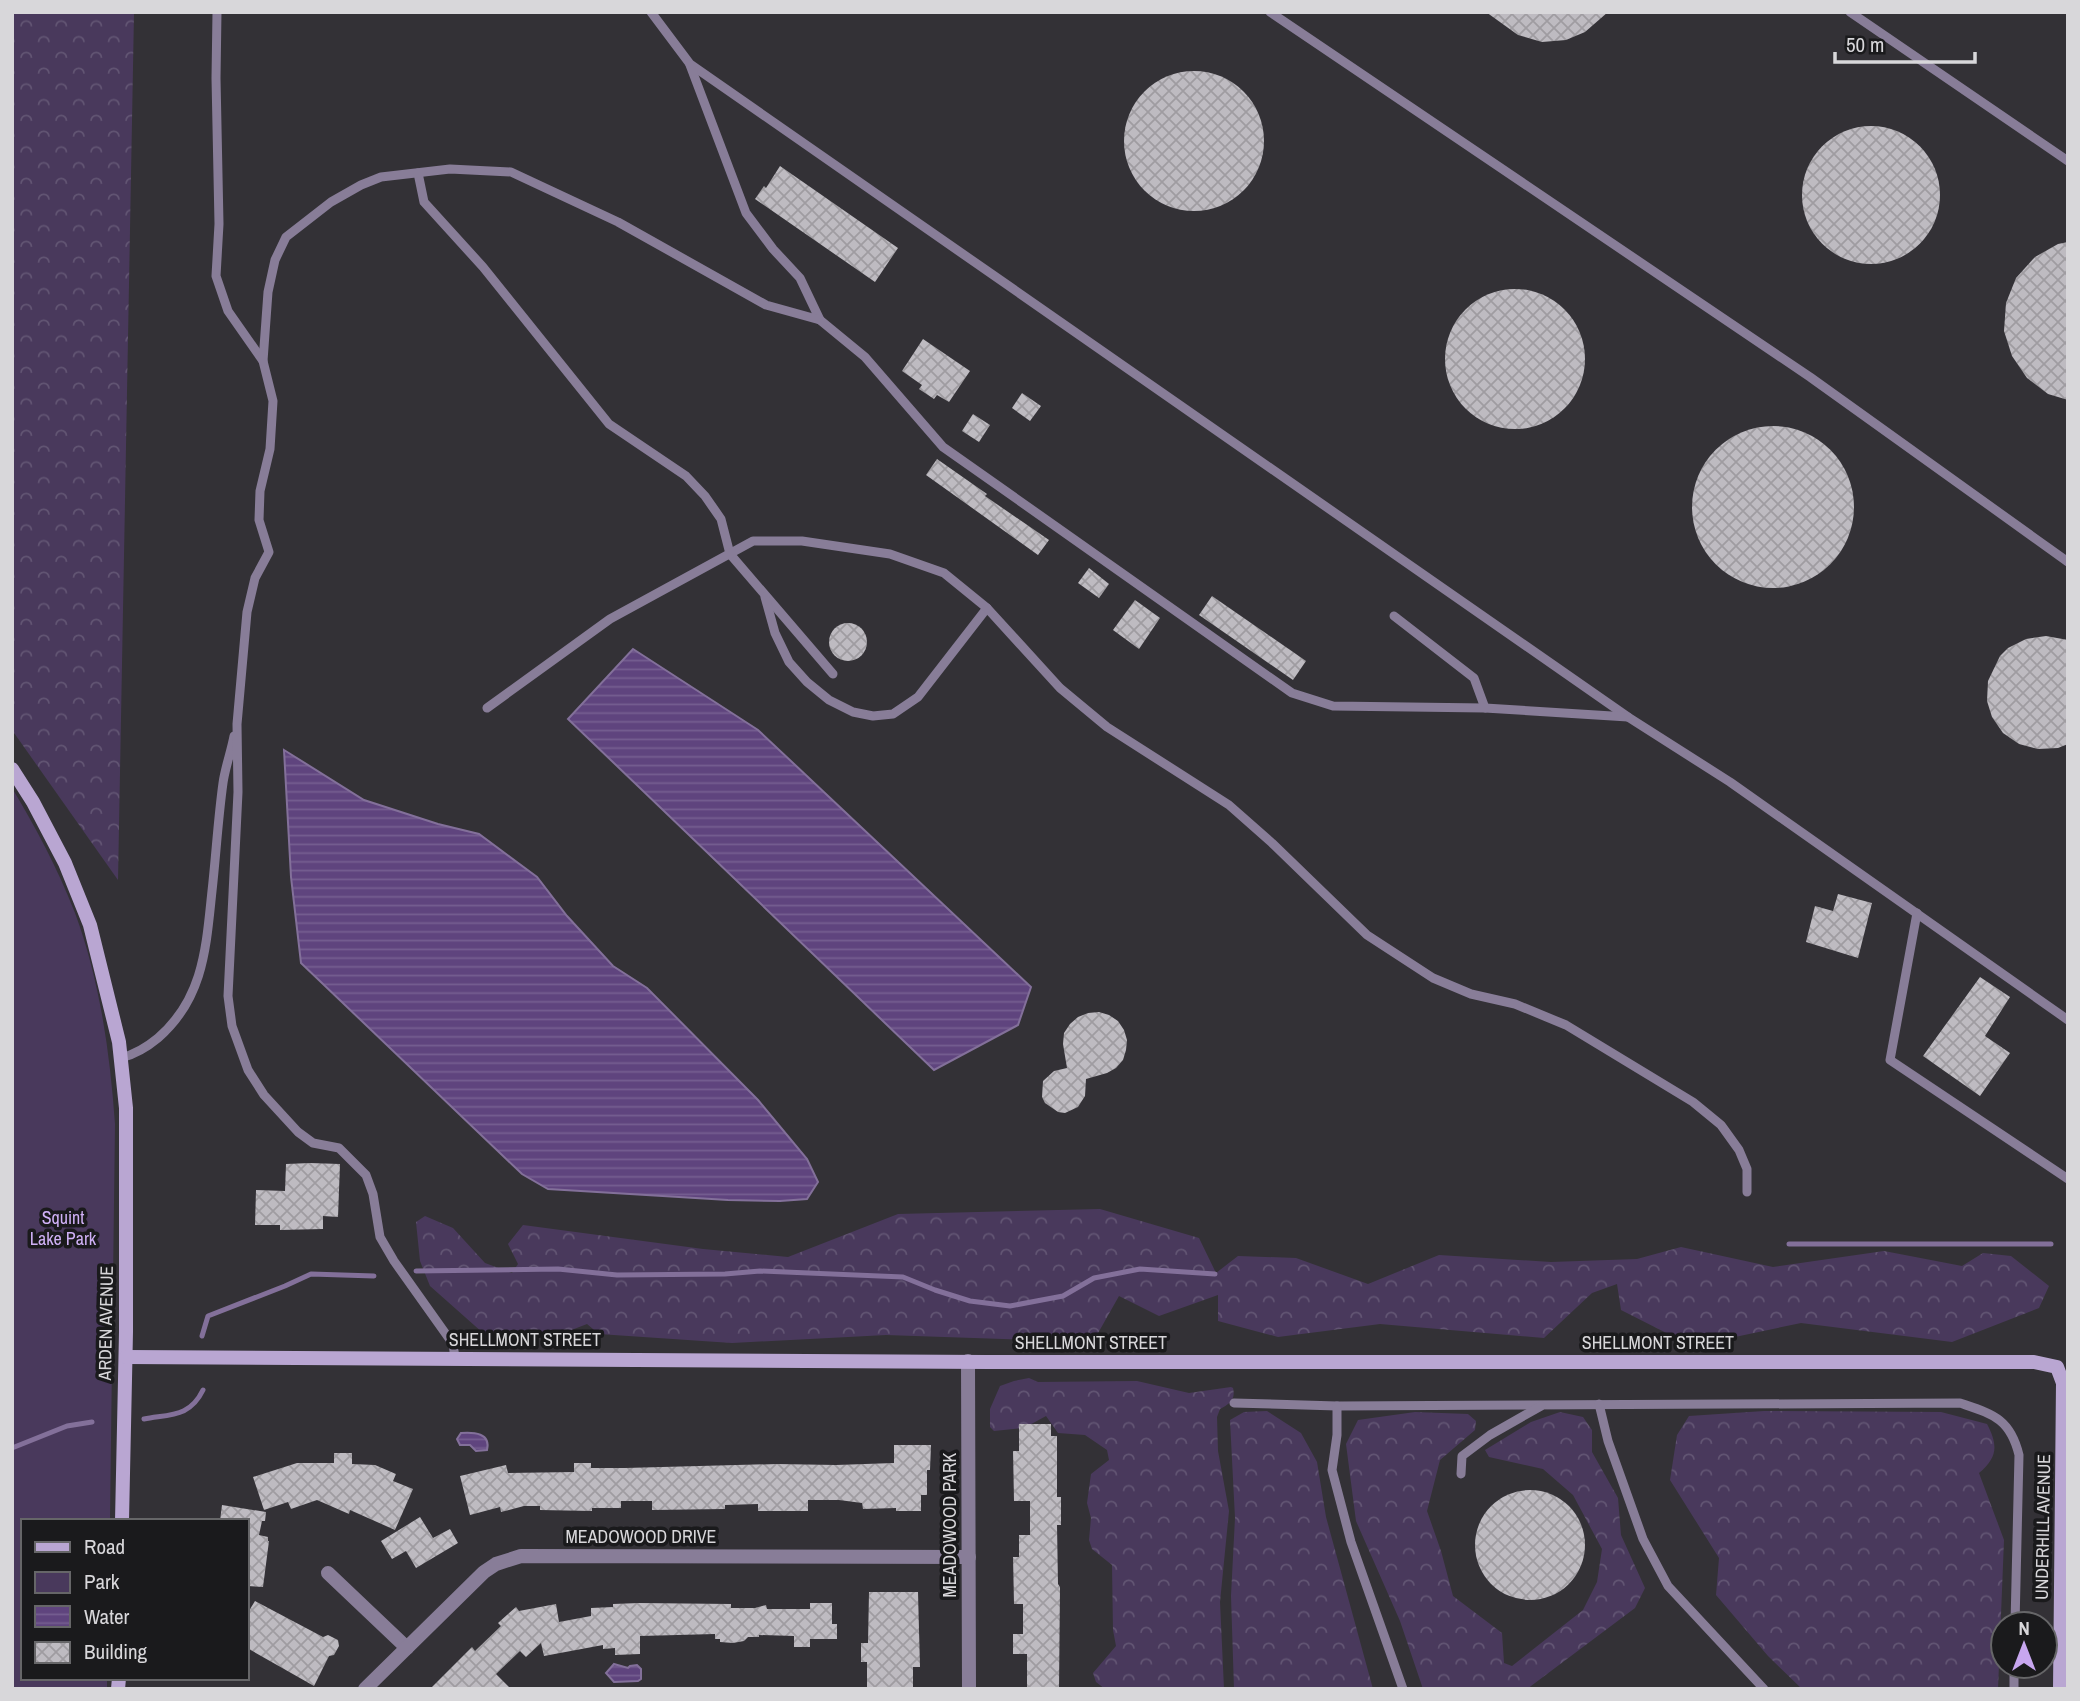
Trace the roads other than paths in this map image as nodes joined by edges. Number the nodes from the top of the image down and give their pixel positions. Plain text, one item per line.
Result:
1 (217, 12) edge
2 (651, 12) edge
3 (1270, 12) edge
4 (1850, 12) edge
5 (690, 64) junction
6 (2068, 161) edge
7 (418, 173) junction
8 (820, 320) junction
9 (263, 361) junction
10 (730, 554) junction
11 (2068, 562) edge
12 (765, 596) junction
13 (987, 608) junction
14 (1394, 616) dead end
15 (833, 674) dead end
16 (488, 708) dead end
17 (1485, 708) junction
18 (1628, 717) junction
19 (237, 724) junction
20 (12, 769) edge
21 (1917, 914) junction
22 (2068, 1020) edge
23 (121, 1058) junction
24 (2068, 1178) edge
25 (1747, 1192) dead end
26 (126, 1357) junction
27 (454, 1359) junction
28 (968, 1361) junction
29 (2062, 1363) edge
30 (1234, 1403) dead end
31 (1599, 1404) junction
32 (1543, 1405) junction
33 (1337, 1406) junction
34 (1461, 1474) dead end
35 (122, 1519) edge
36 (969, 1557) junction
37 (328, 1573) dead end
38 (2015, 1610) edge
39 (407, 1648) junction
40 (365, 1689) edge
41 (969, 1689) edge
42 (1403, 1689) edge
43 (1764, 1689) edge
44 (2060, 1689) edge

1 - 9 lane
2 - 5 lane
3 - 11 lane
4 - 6 lane
5 - 8 lane
5 - 18 lane
7 - 8 lane
7 - 9 lane
7 - 10 lane
8 - 17 lane
9 - 19 lane
10 - 12 lane
10 - 13 lane
10 - 16 lane
12 - 13 lane
12 - 15 lane
13 - 25 lane
14 - 17 lane
17 - 18 lane
18 - 21 lane
19 - 23 lane
19 - 27 lane
20 - 23 street, ARDEN AVENUE
21 - 22 lane
21 - 24 lane
23 - 26 street, ARDEN AVENUE
26 - 27 street, SHELLMONT STREET
26 - 35 street, ARDEN AVENUE
27 - 28 street, SHELLMONT STREET
28 - 29 street, SHELLMONT STREET
28 - 36 street, MEADOWOOD PARK
29 - 44 street, UNDERHILL AVENUE
30 - 33 lane
31 - 32 lane
31 - 38 lane
31 - 43 lane
32 - 33 lane
32 - 34 lane
33 - 42 lane
36 - 39 street, MEADOWOOD DRIVE
36 - 41 street, MEADOWOOD PARK
37 - 39 street
39 - 40 street, MEADOWOOD DRIVE

